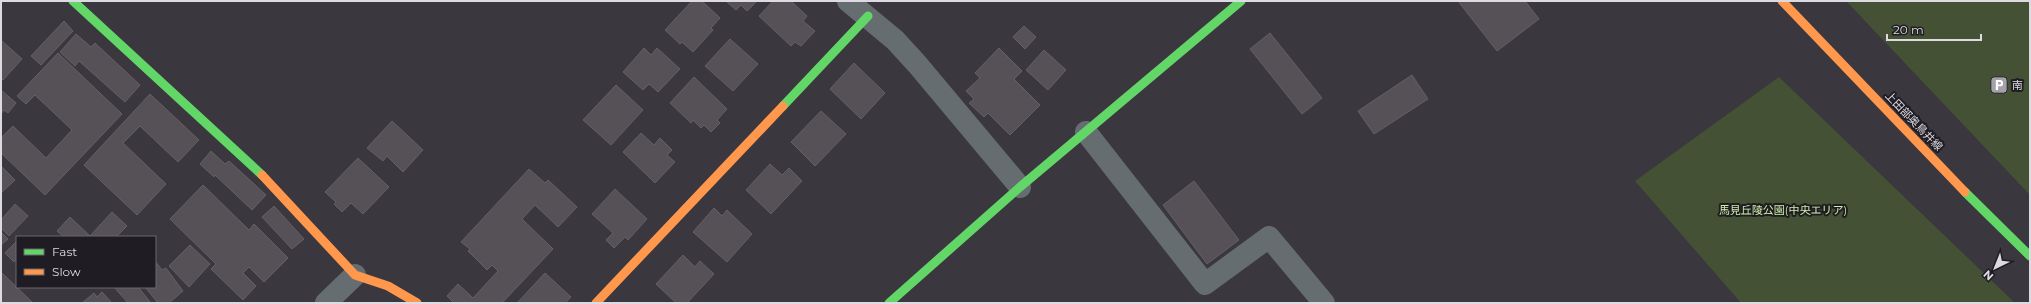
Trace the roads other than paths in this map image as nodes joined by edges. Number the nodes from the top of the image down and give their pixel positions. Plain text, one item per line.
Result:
1 (73, 1) edge
2 (848, 1) edge
3 (1241, 1) edge
4 (1782, 1) edge
5 (868, 16) junction
6 (1086, 132) junction
7 (1020, 188) junction
8 (2030, 256) edge
9 (356, 275) junction
10 (326, 303) edge
11 (417, 303) edge
12 (596, 303) edge
13 (889, 303) edge
14 (1324, 303) edge

1 - 9 street
2 - 5 street
3 - 6 street
4 - 8 street, 上田部奥鳥井線
5 - 7 street
5 - 12 street
6 - 7 street
6 - 14 street
7 - 13 street
9 - 10 street
9 - 11 street

